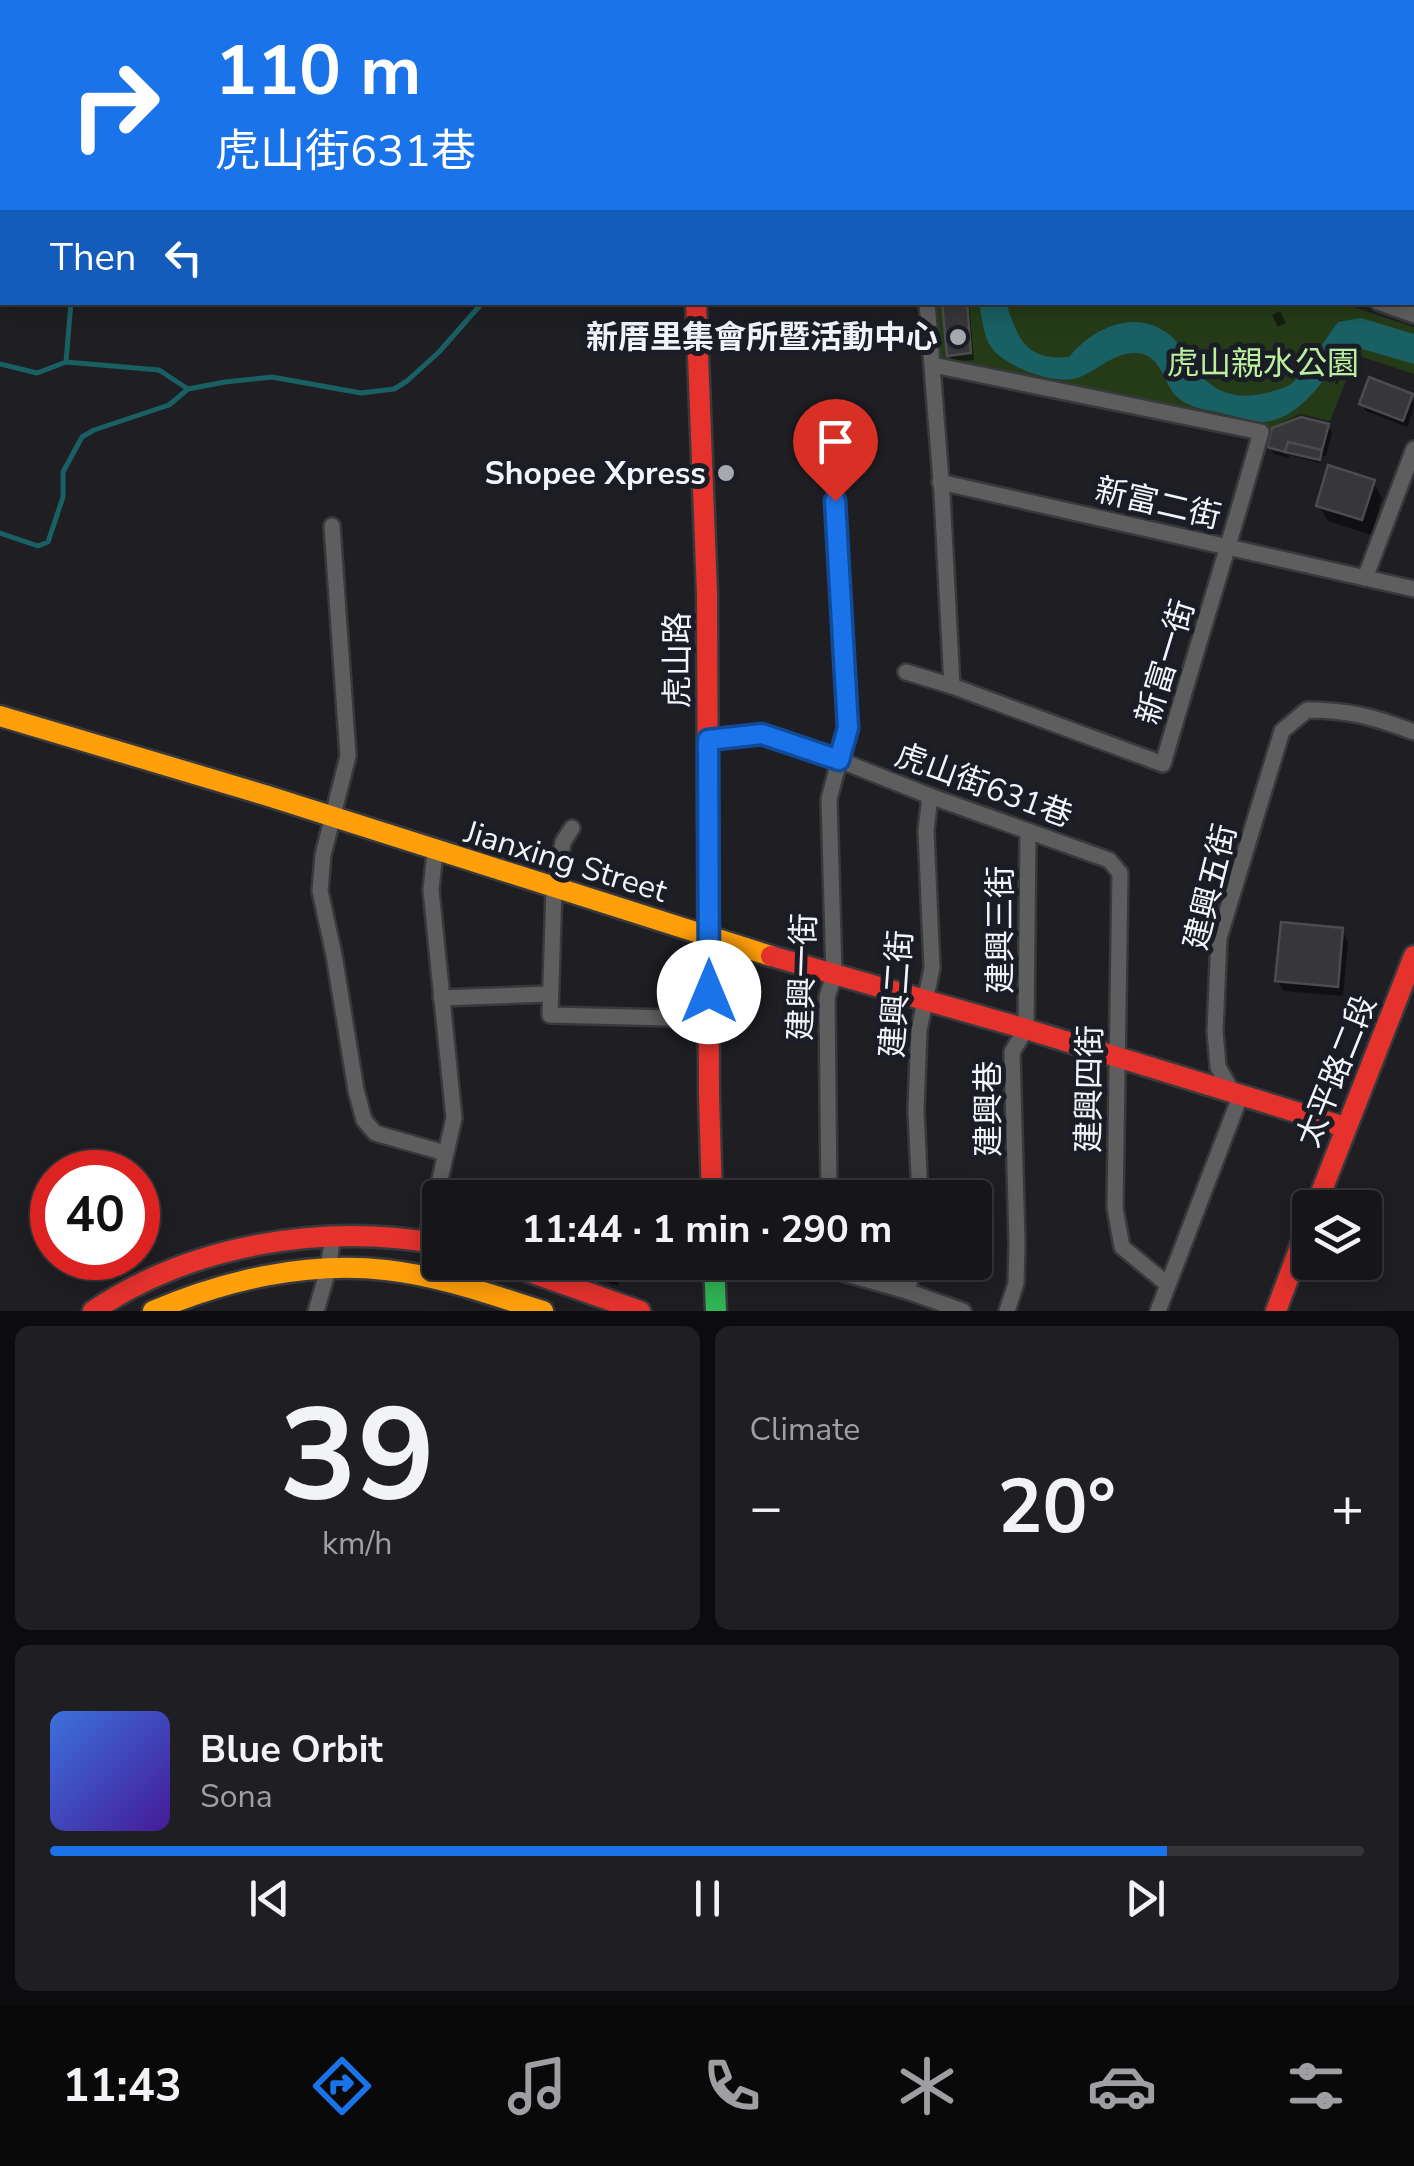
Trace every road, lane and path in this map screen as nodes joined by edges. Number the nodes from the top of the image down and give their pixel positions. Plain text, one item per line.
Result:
1 (696, 305) edge
2 (927, 305) edge
3 (1386, 305) edge
4 (1414, 315) edge
5 (932, 365) junction
6 (1414, 449) edge
7 (940, 482) junction
8 (835, 501) dead end
9 (332, 526) dead end
10 (1229, 547) junction
11 (1364, 578) junction
12 (1414, 589) edge
13 (906, 672) dead end
14 (952, 686) junction
15 (0, 716) edge
16 (1414, 732) edge
17 (708, 740) junction
18 (839, 760) junction
19 (930, 796) junction
20 (332, 816) junction
21 (572, 828) dead end
22 (1028, 831) junction
23 (435, 851) junction
24 (1120, 874) joint
25 (554, 888) junction
26 (709, 937) junction
27 (1414, 956) edge
28 (834, 974) junction
29 (550, 994) junction
30 (441, 998) junction
31 (926, 1002) junction
32 (709, 1019) junction
33 (1026, 1029) junction
34 (1118, 1057) junction
35 (1234, 1094) junction
36 (1344, 1127) junction
37 (445, 1152) junction
38 (441, 1180) edge
39 (712, 1180) edge
40 (829, 1180) edge
41 (919, 1180) edge
42 (1321, 1190) edge
43 (333, 1235) junction
44 (422, 1241) edge
45 (1292, 1268) edge
46 (328, 1270) junction
47 (552, 1280) edge
48 (715, 1280) edge
49 (868, 1280) edge
50 (910, 1280) edge
51 (1167, 1284) junction
52 (907, 1291) junction
53 (93, 1311) edge
54 (154, 1311) edge
55 (316, 1311) edge
56 (542, 1311) edge
57 (640, 1311) edge
58 (716, 1311) edge
59 (963, 1311) edge
60 (1007, 1311) edge
61 (1158, 1311) edge
62 (1276, 1311) edge

1 - 17 street, 虎山路
2 - 5 street
3 - 4 street
5 - 7 street
5 - 10 street, 新富一街
6 - 11 street
7 - 10 street, 新富二街
7 - 14 street
8 - 18 street, 建興一街
9 - 20 street
10 - 11 street, 新富二街
10 - 14 street, 新富一街
11 - 12 street, 新富二街
13 - 14 street
15 - 20 street, Jianxing Street
16 - 35 street, 建興五街
17 - 18 street, 虎山街631巷
17 - 26 street, 虎山路
18 - 19 street, 虎山街631巷
18 - 28 street, 建興一街
19 - 22 street, 虎山街631巷
19 - 31 street, 建興二街
20 - 23 street, Jianxing Street
20 - 37 street
21 - 25 street
22 - 24 street, 虎山街631巷
22 - 33 street, 建興三街
23 - 25 street, Jianxing Street
23 - 30 street
24 - 34 street, 建興四街
25 - 26 street, Jianxing Street
25 - 29 street
26 - 28 street, Jianxing Street
26 - 32 street, 虎山路
27 - 36 street, 太平路二段
28 - 31 street, Jianxing Street
28 - 40 street, 建興一街
29 - 30 street
29 - 32 street
30 - 37 street
31 - 33 street, Jianxing Street
31 - 41 street, 建興二街
32 - 39 street, 虎山路
33 - 34 street, Jianxing Street
33 - 60 street, 建興巷
34 - 35 street, Jianxing Street
34 - 51 street, 建興四街
35 - 36 street, Jianxing Street
35 - 51 street
36 - 42 street, 太平路二段
37 - 38 street
43 - 44 street
43 - 46 street
43 - 53 street
45 - 62 street
46 - 54 street
46 - 55 street
46 - 56 street
47 - 57 street
48 - 58 street
49 - 52 street
50 - 52 street
51 - 61 street
52 - 59 street

